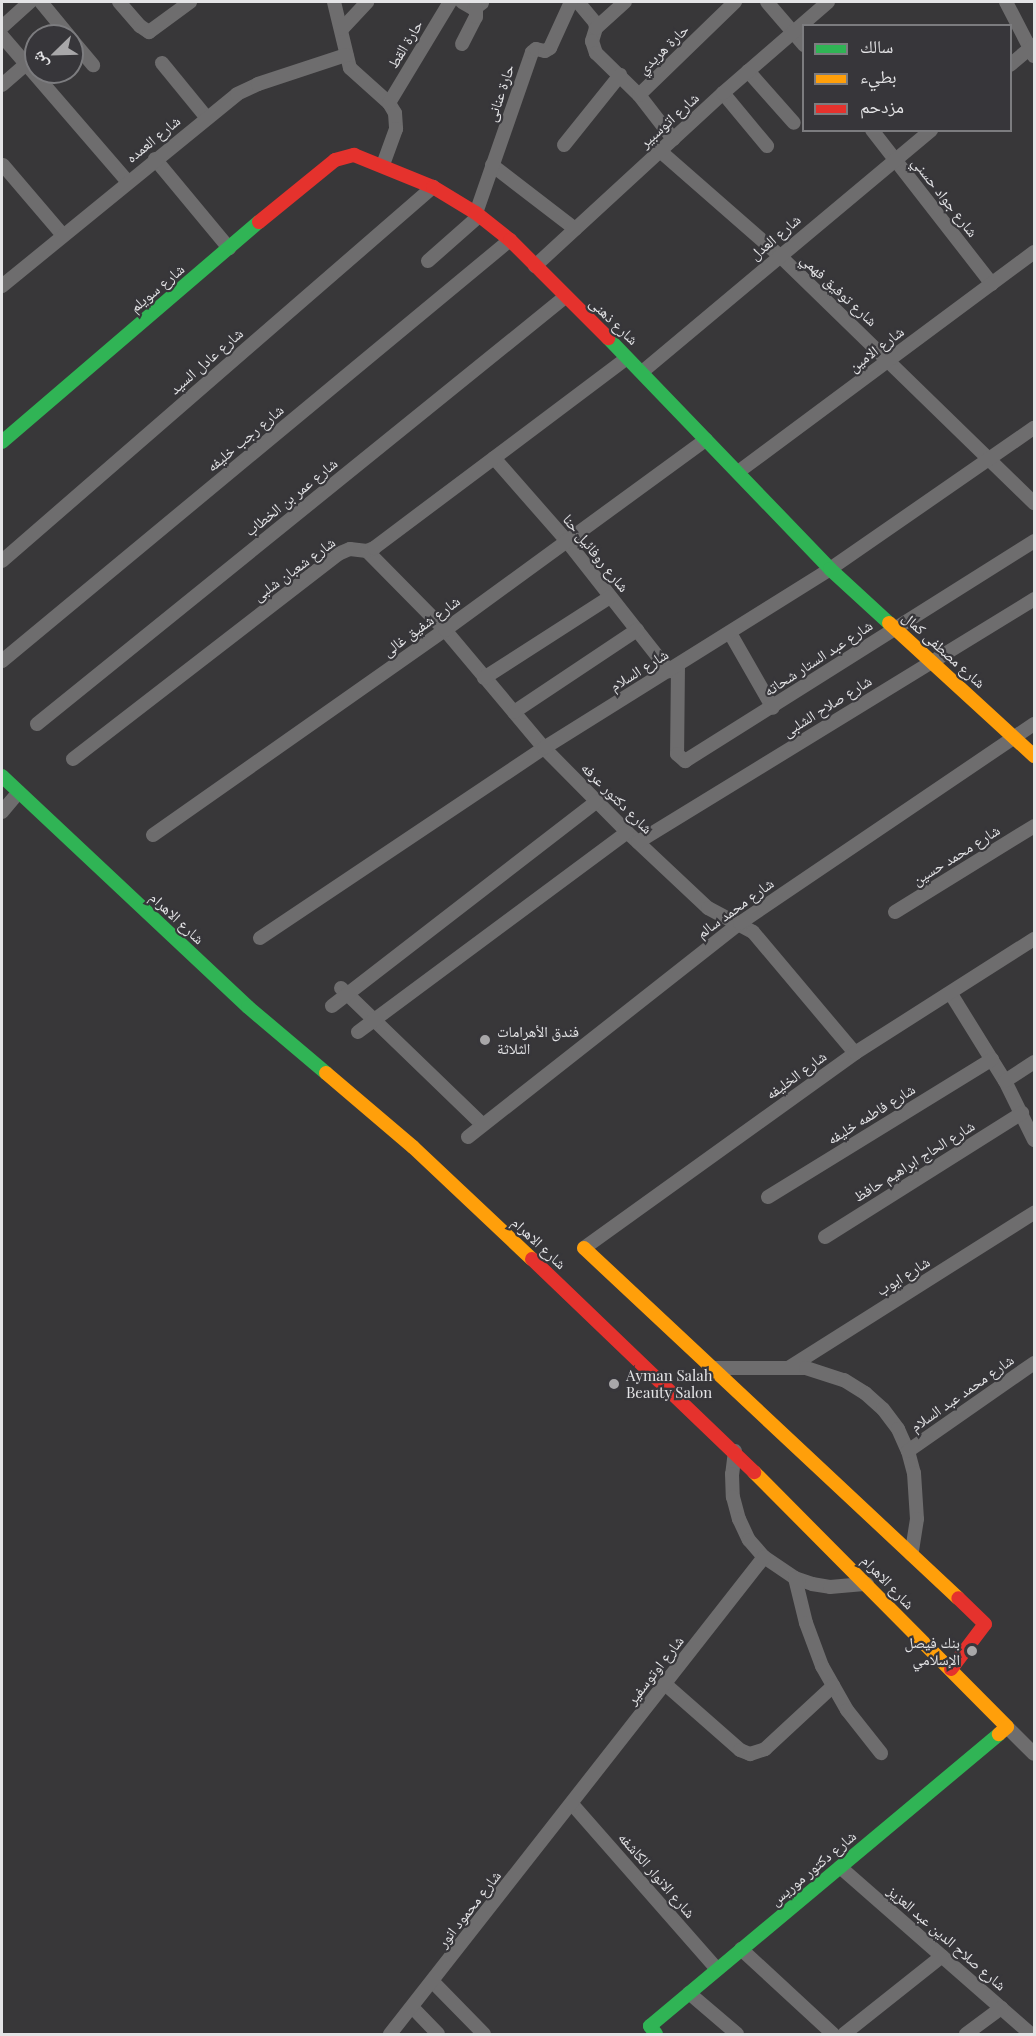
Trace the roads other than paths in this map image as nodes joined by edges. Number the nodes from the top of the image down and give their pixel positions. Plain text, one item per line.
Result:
1 (30, 2) edge
2 (41, 2) edge
3 (119, 2) edge
4 (190, 2) edge
5 (334, 2) edge
6 (367, 2) edge
7 (450, 2) edge
8 (462, 2) edge
9 (571, 2) edge
10 (578, 2) edge
11 (625, 2) edge
12 (735, 2) edge
13 (767, 2) edge
14 (828, 2) edge
15 (1006, 2) edge
16 (479, 5) edge
17 (59, 24) edge
18 (2, 27) edge
19 (596, 28) junction
20 (342, 29) junction
21 (792, 31) junction
22 (2, 36) edge
23 (802, 43) edge
24 (462, 44) dead end
25 (1033, 50) edge
26 (84, 54) edge
27 (346, 55) junction
28 (24, 62) edge
29 (162, 63) dead end
30 (1012, 64) edge
31 (93, 65) dead end
32 (24, 66) edge
33 (747, 71) junction
34 (620, 75) junction
35 (2, 84) edge
36 (43, 84) edge
37 (723, 93) junction
38 (639, 95) junction
39 (390, 103) junction
40 (207, 118) junction
41 (794, 123) dead end
42 (874, 132) edge
43 (929, 132) edge
44 (673, 139) junction
45 (564, 145) dead end
46 (767, 146) dead end
47 (660, 151) junction
48 (155, 159) junction
49 (896, 159) junction
50 (335, 160) joint
51 (3, 165) edge
52 (383, 165) junction
53 (492, 165) junction
54 (127, 182) junction
55 (433, 187) junction
56 (477, 214) junction
57 (574, 229) junction
58 (62, 234) junction
59 (510, 240) junction
60 (229, 248) junction
61 (1035, 252) edge
62 (779, 255) junction
63 (428, 261) dead end
64 (535, 266) junction
65 (992, 284) junction
66 (2, 286) edge
67 (565, 297) junction
68 (627, 358) junction
69 (889, 360) junction
70 (642, 372) junction
71 (1035, 428) edge
72 (706, 440) junction
73 (2, 442) edge
74 (494, 458) junction
75 (990, 460) junction
76 (738, 472) junction
77 (1035, 503) edge
78 (566, 540) junction
79 (1035, 541) edge
80 (367, 551) junction
81 (2, 561) edge
82 (830, 569) junction
83 (610, 597) junction
84 (1035, 598) edge
85 (894, 628) junction
86 (445, 630) junction
87 (637, 630) junction
88 (730, 633) junction
89 (2, 661) edge
90 (931, 661) junction
91 (674, 668) junction
92 (484, 678) junction
93 (772, 708) junction
94 (514, 712) junction
95 (37, 724) dead end
96 (1035, 724) edge
97 (1017, 737) junction
98 (543, 748) junction
99 (1035, 756) edge
100 (73, 759) dead end
101 (2, 776) edge
102 (19, 792) junction
103 (596, 802) junction
104 (2, 812) edge
105 (1034, 828) edge
106 (627, 832) junction
107 (153, 835) dead end
108 (638, 842) junction
109 (895, 912) dead end
110 (740, 923) junction
111 (260, 938) dead end
112 (1035, 939) edge
113 (344, 991) junction
114 (951, 994) junction
115 (332, 1006) dead end
116 (373, 1020) junction
117 (358, 1032) dead end
118 (855, 1053) junction
119 (992, 1059) junction
120 (1035, 1062) edge
121 (1005, 1081) junction
122 (1022, 1113) junction
123 (482, 1124) junction
124 (468, 1137) dead end
125 (1035, 1140) edge
126 (768, 1197) dead end
127 (1035, 1213) edge
128 (825, 1237) dead end
129 (584, 1248) joint
130 (1035, 1363) edge
131 (712, 1368) junction
132 (790, 1368) junction
133 (735, 1451) junction
134 (908, 1451) junction
135 (911, 1555) junction
136 (764, 1557) junction
137 (795, 1578) junction
138 (867, 1584) junction
139 (951, 1670) junction
140 (665, 1684) junction
141 (832, 1686) junction
142 (1007, 1727) junction
143 (881, 1753) dead end
144 (1035, 1754) edge
145 (572, 1803) junction
146 (840, 1867) junction
147 (741, 1949) junction
148 (942, 1956) junction
149 (717, 1969) junction
150 (433, 1982) junction
151 (689, 1993) junction
152 (413, 2008) junction
153 (1001, 2008) junction
154 (648, 2032) edge
155 (390, 2034) edge
156 (438, 2034) edge
157 (484, 2034) edge
158 (737, 2034) edge
159 (833, 2034) edge
160 (844, 2034) edge
161 (966, 2034) edge
162 (1031, 2034) edge

1 - 18 street
2 - 17 street
3 - 4 street
5 - 20 street
6 - 20 street
7 - 39 street, حارة القط
8 - 16 street
9 - 53 street, حارة عنانى
10 - 19 street
11 - 19 street
12 - 38 street, حارة هريدي
13 - 21 street
14 - 21 street, شارع اتوسبير
15 - 25 street
16 - 24 street
19 - 34 street
20 - 27 street
21 - 23 street
21 - 33 street, شارع اتوسبير
22 - 28 street
25 - 30 street
26 - 31 street
27 - 39 street
27 - 40 street, شارع العمده
29 - 40 street
32 - 35 street
33 - 37 street, شارع اتوسبير
33 - 41 street
34 - 38 street
34 - 45 street
36 - 54 street
37 - 44 street, شارع اتوسبير
37 - 46 street
38 - 44 street
39 - 52 street
40 - 48 street, شارع العمده
42 - 49 street, شارع جواد حسني
43 - 49 street, شارع العدل
44 - 47 street, شارع اتوسبير
47 - 57 street, شارع اتوسبير
47 - 62 street, شارع توفيق فهمي
48 - 54 street, شارع العمده
48 - 60 street
49 - 62 street, شارع العدل
49 - 65 street, شارع جواد حسني
50 - 52 main road, شارع ذهنى
50 - 60 main road, شارع سويلم
51 - 58 street
52 - 55 main road, شارع ذهنى
53 - 56 street, حارة عنانى
53 - 57 street
54 - 58 street, شارع العمده
55 - 56 main road, شارع ذهنى
55 - 81 street, شارع عادل السيد
56 - 59 main road, شارع ذهنى
56 - 63 street
57 - 64 street, شارع اتوسبير
58 - 66 street, شارع العمده
59 - 64 main road, شارع ذهنى
59 - 89 street, شارع رجب خليفه
60 - 73 main road, شارع سويلم
61 - 65 street, شارع الامين
62 - 69 street, شارع توفيق فهمي
62 - 70 street, شارع العدل
64 - 67 main road, شارع ذهنى
65 - 69 street, شارع الامين
67 - 68 main road, شارع ذهنى
67 - 95 street, شارع عمر بن الخطاب
68 - 70 main road, شارع ذهنى
68 - 74 street
69 - 75 street, شارع توفيق فهمي
69 - 76 street, شارع الامين
70 - 72 main road, شارع ذهنى
71 - 75 street, شارع السلام
72 - 76 main road, شارع ذهنى
72 - 78 street, شارع شفيق غالى
74 - 78 street, شارع روفائيل حنا
74 - 80 street
75 - 77 street, شارع توفيق فهمي
75 - 82 street, شارع السلام
76 - 82 main road, شارع ذهنى
78 - 83 street, شارع روفائيل حنا
78 - 86 street, شارع شفيق غالى
79 - 85 street, شارع عبد الستار شحاته
80 - 86 street, شارع دكتور عرفه
80 - 100 street, شارع شعبان شلبى
82 - 85 main road, شارع مصطفى كمال
82 - 88 street, شارع السلام
83 - 87 street, شارع روفائيل حنا
83 - 92 street
84 - 90 street, شارع صلاح الشلبى
85 - 90 main road, شارع مصطفى كمال
85 - 93 street, شارع عبد الستار شحاته
86 - 92 street, شارع دكتور عرفه
86 - 107 street, شارع شفيق غالى
87 - 91 street, شارع روفائيل حنا
87 - 94 street
88 - 91 street, شارع السلام
88 - 93 street
90 - 97 main road, شارع مصطفى كمال
90 - 108 street, شارع صلاح الشلبى
91 - 93 street, شارع عبد الستار شحاته
91 - 98 street, شارع السلام
92 - 94 street, شارع دكتور عرفه
94 - 98 street, شارع دكتور عرفه
96 - 97 street, شارع محمد سالم
97 - 99 main road, شارع مصطفى كمال
97 - 110 street, شارع محمد سالم
98 - 103 street, شارع دكتور عرفه
98 - 111 street, شارع السلام
101 - 102 main road, شارع الاهرام
102 - 104 street
102 - 133 main road, شارع الاهرام
103 - 106 street, شارع دكتور عرفه
103 - 113 street
105 - 109 street, شارع محمد حسين
106 - 108 street, شارع دكتور عرفه
106 - 116 street
108 - 110 street, شارع دكتور عرفه
110 - 118 street, شارع دكتور عرفه
110 - 123 street, شارع محمد سالم
112 - 114 street, شارع الخليفه
113 - 115 street
113 - 116 street
114 - 118 street, شارع الخليفه
114 - 119 street
116 - 117 street
116 - 123 street
118 - 129 street, شارع الخليفه
119 - 121 street
119 - 126 street, شارع فاطمه خليفه
120 - 121 street
121 - 122 street
122 - 125 street
122 - 128 street, شارع الحاج ابراهيم حافظ
123 - 124 street, شارع محمد سالم
127 - 132 street, شارع ايوب
129 - 131 main road, شارع الاهرام
130 - 134 street, شارع محمد عبد السلام
131 - 132 street
131 - 135 main road, شارع الاهرام
132 - 134 street
133 - 136 street
133 - 138 main road, شارع الاهرام
134 - 135 street
135 - 139 main road, شارع الاهرام
136 - 137 street
136 - 140 street, شارع اوتوسفير
137 - 138 street
137 - 141 street
138 - 139 main road, شارع الاهرام
139 - 142 main road, شارع الاهرام
140 - 141 street
140 - 145 street, شارع اوتوسفير
141 - 143 street
142 - 144 street, شارع الاهرام
142 - 146 main road, شارع دكتور موريس
145 - 149 street, شارع الانوار الكاشفه
145 - 150 street, شارع محمود انور
146 - 147 main road, شارع دكتور موريس
146 - 148 street, شارع صلاح الدين عبد العزيز
147 - 149 main road, شارع دكتور موريس
147 - 159 street
148 - 153 street, شارع صلاح الدين عبد العزيز
148 - 160 street
149 - 151 main road, شارع دكتور موريس
150 - 152 street, شارع محمود انور
150 - 157 street
151 - 154 main road, شارع دكتور موريس
151 - 158 street
152 - 155 street, شارع محمود انور
152 - 156 street
153 - 161 street
153 - 162 street, شارع صلاح الدين عبد العزيز

